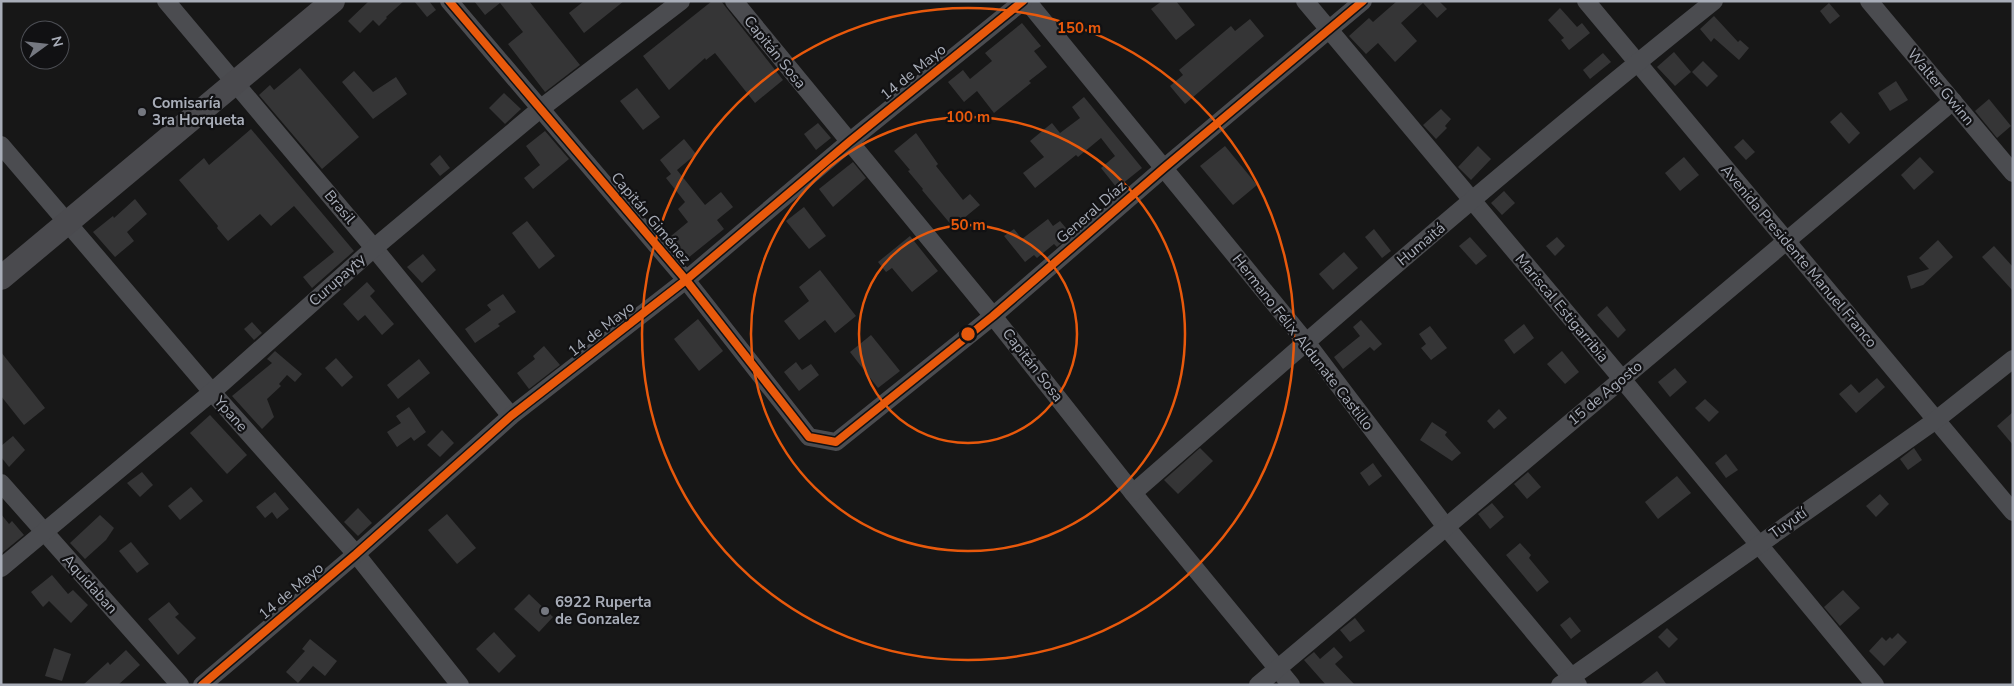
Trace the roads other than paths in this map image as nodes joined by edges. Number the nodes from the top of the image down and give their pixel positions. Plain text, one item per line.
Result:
1 (166, 1) edge
2 (333, 1) edge
3 (449, 1) edge
4 (681, 1) edge
5 (734, 1) edge
6 (1023, 1) edge
7 (1027, 1) edge
8 (1305, 1) edge
9 (1363, 1) edge
10 (1586, 1) edge
11 (1714, 1) edge
12 (1869, 1) edge
13 (1329, 30) junction
14 (1636, 63) junction
15 (236, 82) junction
16 (1953, 101) junction
17 (540, 109) junction
18 (849, 142) junction
19 (1, 145) edge
20 (1164, 168) junction
21 (2013, 173) edge
22 (1472, 201) junction
23 (68, 223) junction
24 (1787, 240) junction
25 (374, 248) junction
26 (1, 278) edge
27 (686, 280) junction
28 (993, 316) junction
29 (1306, 342) junction
30 (2013, 359) edge
31 (1622, 379) junction
32 (212, 392) junction
33 (511, 416) junction
34 (1936, 420) junction
35 (836, 442) joint
36 (1, 483) edge
37 (1133, 493) junction
38 (2013, 512) edge
39 (1446, 527) junction
40 (45, 532) junction
41 (1759, 543) junction
42 (356, 554) junction
43 (1, 568) edge
44 (1278, 668) junction
45 (1570, 682) edge
46 (180, 685) edge
47 (202, 685) edge
48 (460, 685) edge
49 (1258, 685) edge
50 (1291, 685) edge
51 (1875, 685) edge

1 - 15 street, Brasil
2 - 15 main road
3 - 17 street, Capitán Giménez
4 - 17 street, Curupayty
5 - 18 street, Capitán Sosa
6 - 18 street, 14 de Mayo
7 - 20 street, Hermano Félix Aldunate Castillo
8 - 13 street, Mariscal Estigarribia
9 - 13 street, General Díaz
10 - 14 street, Avenida Presidente Manuel Franco
11 - 14 street, Humaitá
12 - 16 street, Walter Gwinn
13 - 20 street, General Díaz
13 - 22 street, Mariscal Estigarribia
14 - 22 street, Humaitá
14 - 24 street, Avenida Presidente Manuel Franco
15 - 23 main road
15 - 25 street, Brasil
16 - 21 street, Walter Gwinn
16 - 24 street, 15 de Agosto
17 - 25 street, Curupayty
17 - 27 street, Capitán Giménez
18 - 27 street, 14 de Mayo
18 - 28 street, Capitán Sosa
19 - 23 street, Ypane
20 - 28 street, General Díaz
20 - 29 street, Hermano Félix Aldunate Castillo
22 - 29 street, Humaitá
22 - 31 street, Mariscal Estigarribia
23 - 26 main road
23 - 32 street, Ypane
24 - 31 street, 15 de Agosto
24 - 34 street, Avenida Presidente Manuel Franco
25 - 32 street, Curupayty
25 - 33 street, Brasil
27 - 33 street, 14 de Mayo
27 - 35 street, Capitán Giménez
28 - 35 street, General Díaz
28 - 37 street, Capitán Sosa
29 - 37 street, Humaitá
29 - 39 street, Hermano Félix Aldunate Castillo
30 - 34 street, Tuyutí
31 - 39 street, 15 de Agosto
31 - 41 street, Mariscal Estigarribia
32 - 40 street, Curupayty
32 - 42 street, Ypane
33 - 42 street, 14 de Mayo
34 - 38 street, Avenida Presidente Manuel Franco
34 - 41 street, Tuyutí
36 - 40 street, Aquidaban
37 - 44 street, Capitán Sosa
39 - 44 street, 15 de Agosto
39 - 45 street, Hermano Félix Aldunate Castillo
40 - 43 street, Curupayty
40 - 46 street, Aquidaban
41 - 45 street, Tuyutí
41 - 51 street, Mariscal Estigarribia
42 - 47 street, 14 de Mayo
42 - 48 street, Ypane
44 - 49 street, 15 de Agosto
44 - 50 street, Capitán Sosa

